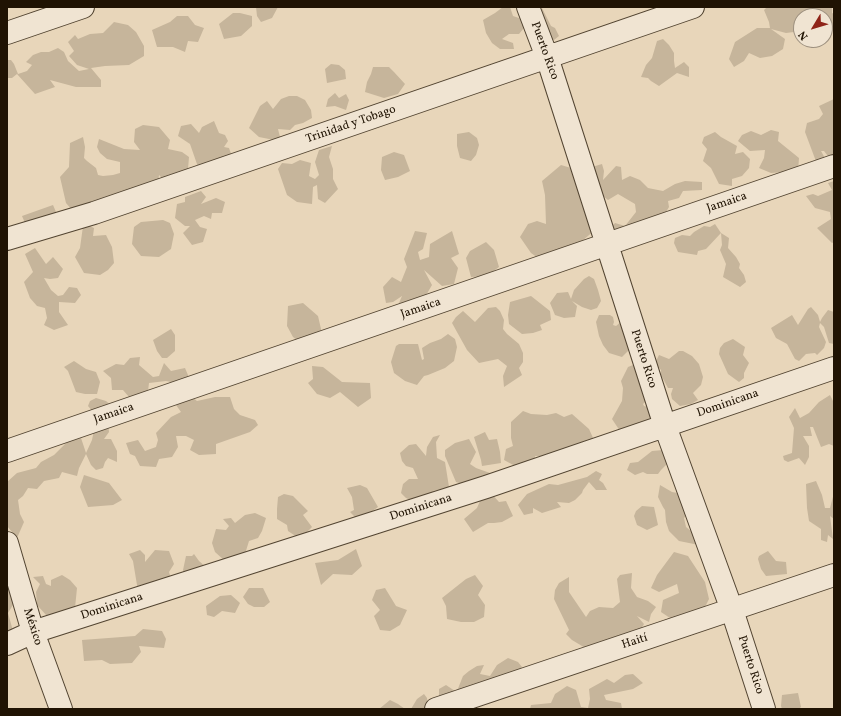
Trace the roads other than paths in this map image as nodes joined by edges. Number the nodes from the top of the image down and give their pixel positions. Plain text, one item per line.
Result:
1 (83, 7) edge
2 (528, 7) edge
3 (693, 7) edge
4 (7, 33) edge
5 (547, 58) junction
6 (834, 166) edge
7 (7, 239) edge
8 (607, 244) junction
9 (834, 368) edge
10 (665, 426) junction
11 (7, 451) edge
12 (7, 543) edge
13 (834, 575) edge
14 (732, 610) junction
15 (33, 632) junction
16 (7, 644) edge
17 (62, 709) edge
18 (436, 709) edge
19 (764, 709) edge

1 - 4 street
2 - 5 street, Puerto Rico
3 - 5 street, Trinidad y Tobago
5 - 7 street, Trinidad y Tobago
5 - 8 street, Puerto Rico
6 - 8 street, Jamaica
8 - 10 street, Puerto Rico
8 - 11 street, Jamaica
9 - 10 street, Dominicana
10 - 14 street, Puerto Rico
10 - 15 street, Dominicana
12 - 15 street, México
13 - 14 street, Haití
14 - 18 street, Haití
14 - 19 street, Puerto Rico
15 - 16 street, Dominicana
15 - 17 street, México

